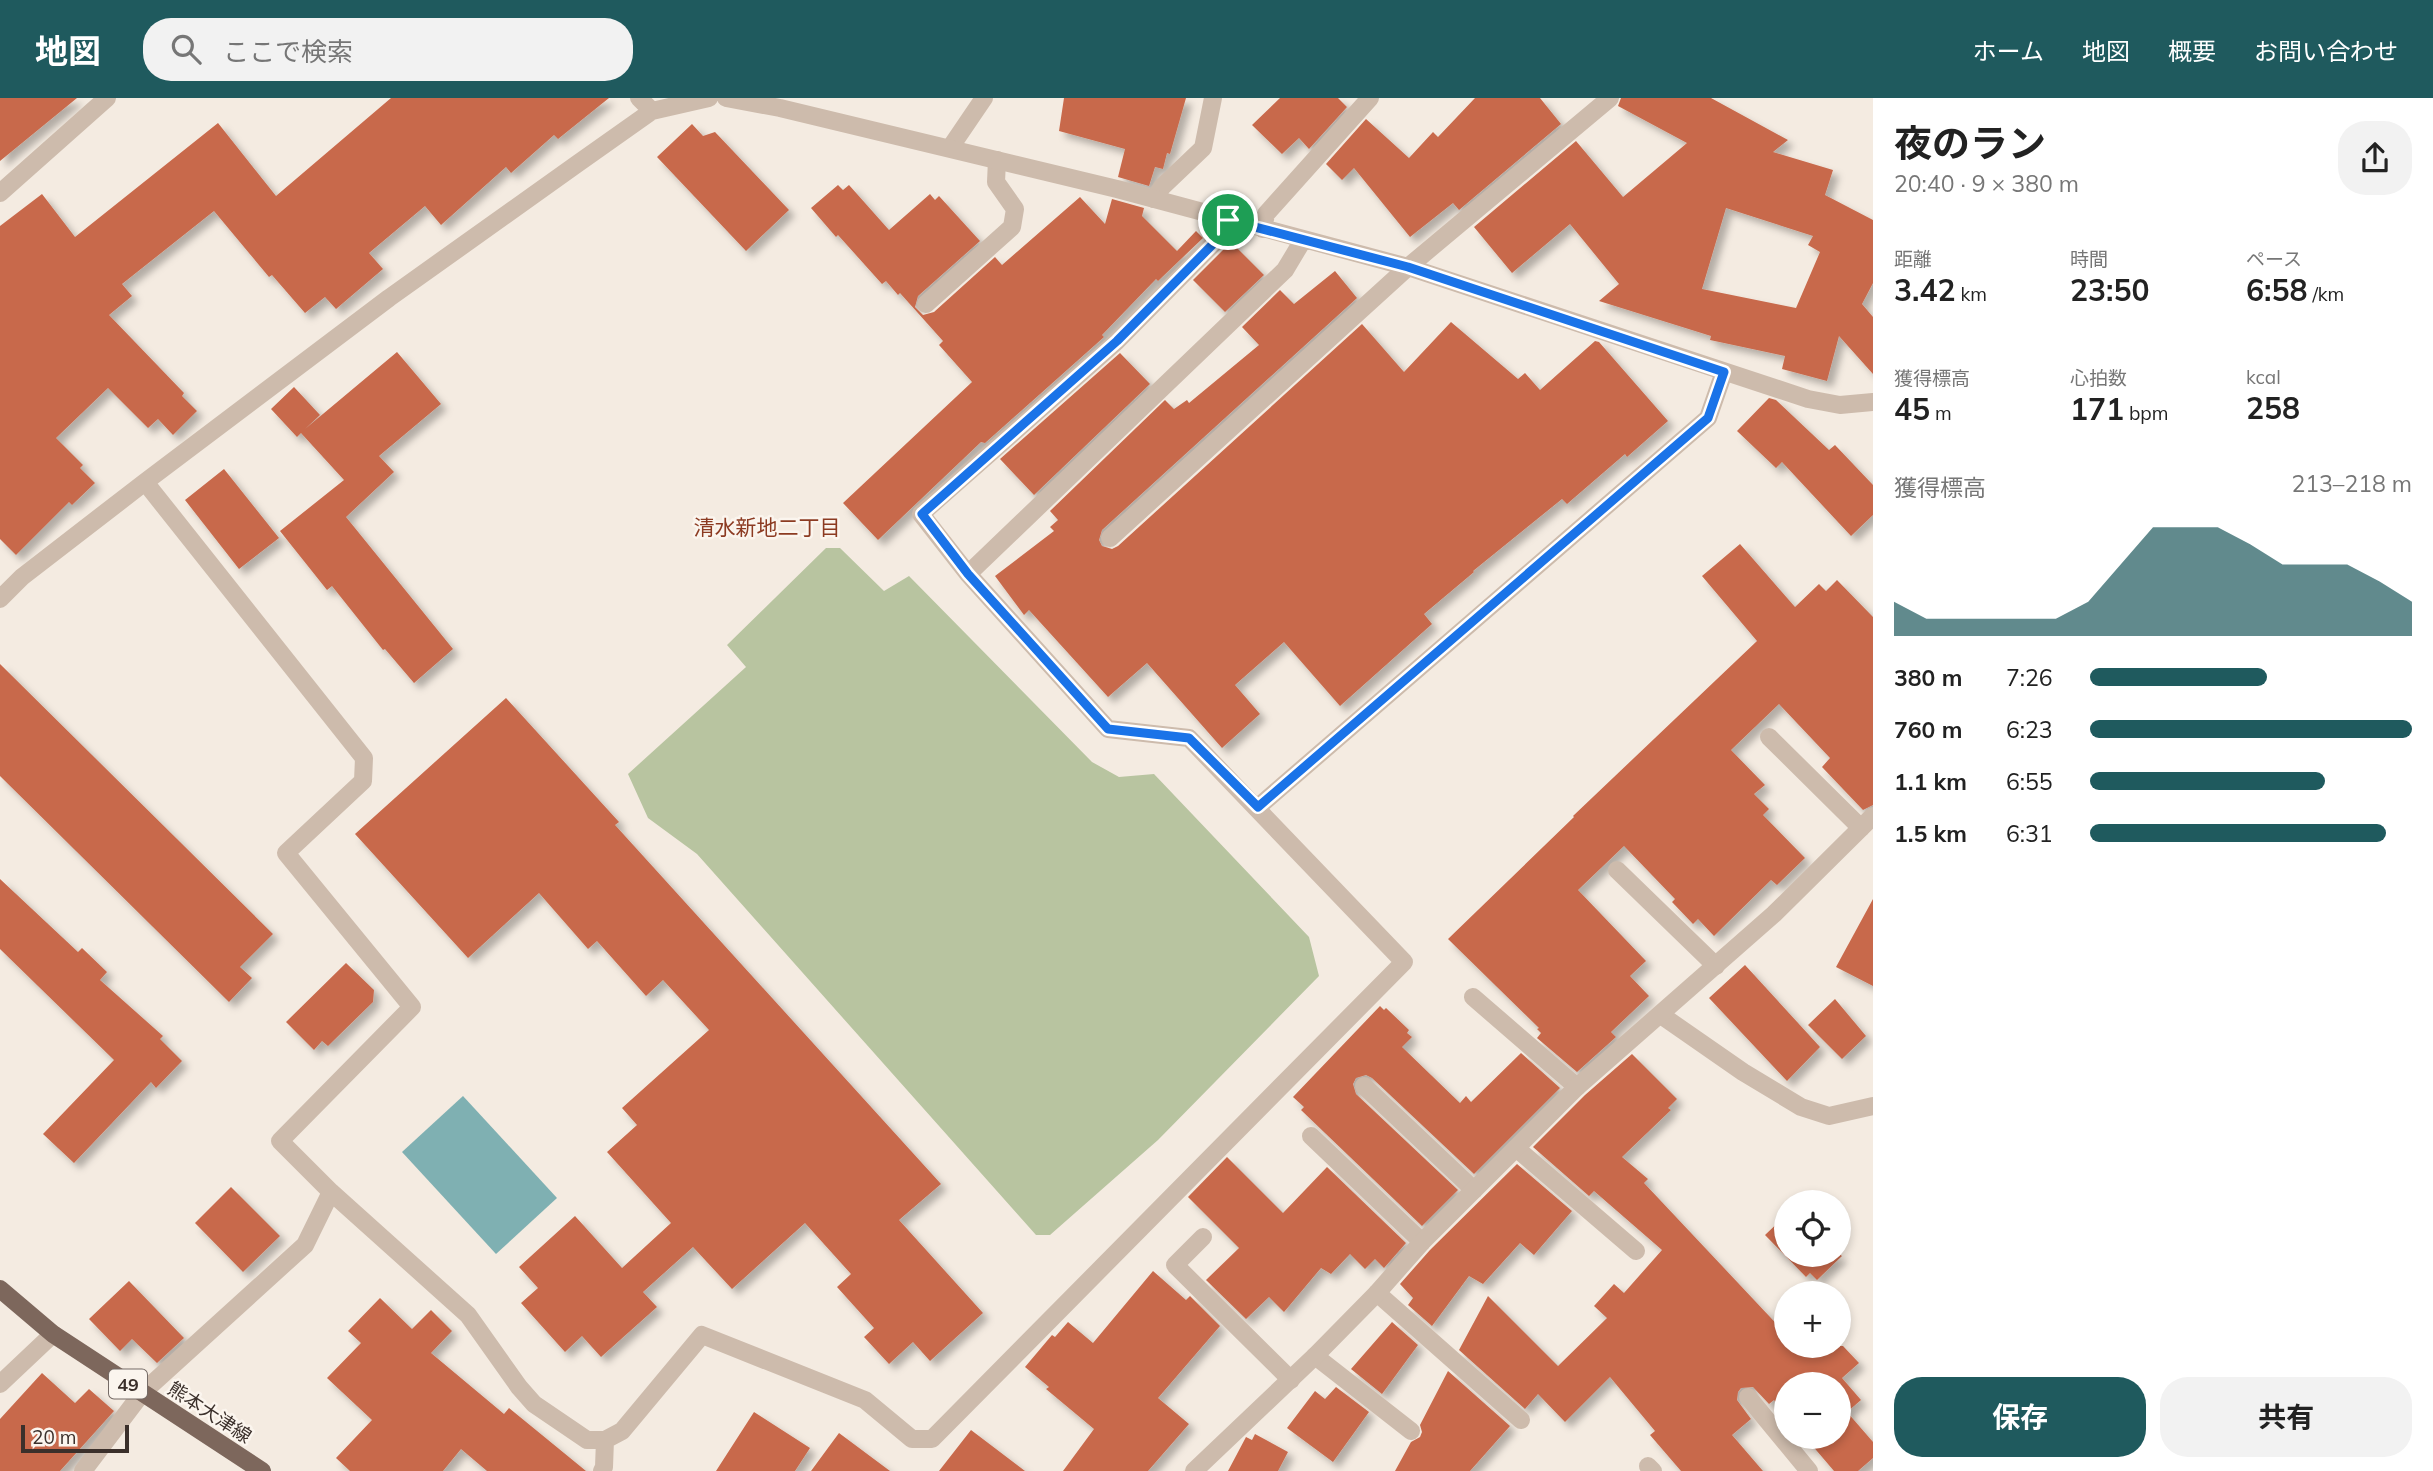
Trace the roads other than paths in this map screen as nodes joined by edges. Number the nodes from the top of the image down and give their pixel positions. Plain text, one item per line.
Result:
1 (107, 98) edge
2 (639, 98) edge
3 (709, 98) edge
4 (726, 98) edge
5 (984, 98) edge
6 (1213, 98) edge
7 (1370, 98) edge
8 (1610, 98) edge
9 (652, 111) junction
10 (950, 148) junction
11 (997, 160) junction
12 (0, 193) edge
13 (1154, 199) junction
14 (1228, 220) junction
15 (1263, 229) junction
16 (1303, 240) junction
17 (1408, 267) junction
18 (926, 304) dead end
19 (1724, 372) junction
20 (1873, 402) edge
21 (145, 482) junction
22 (1110, 538) dead end
23 (968, 574) junction
24 (0, 599) edge
25 (1769, 737) dead end
26 (1258, 807) junction
27 (1867, 822) edge
28 (1617, 870) dead end
29 (1716, 966) junction
30 (1473, 997) dead end
31 (1661, 1015) junction
32 (1364, 1086) dead end
33 (1577, 1087) junction
34 (1873, 1106) edge
35 (1311, 1136) dead end
36 (1516, 1148) junction
37 (1474, 1189) junction
38 (331, 1192) junction
39 (1203, 1237) dead end
40 (1422, 1242) junction
41 (1636, 1251) dead end
42 (0, 1289) edge
43 (1377, 1293) junction
44 (53, 1334) junction
45 (1315, 1356) junction
46 (1291, 1380) junction
47 (0, 1384) edge
48 (142, 1393) junction
49 (1748, 1397) dead end
50 (1521, 1420) dead end
51 (1410, 1431) dead end
52 (605, 1440) junction
53 (83, 1471) edge
54 (262, 1471) edge
55 (602, 1471) edge
56 (1194, 1471) edge
57 (1809, 1471) edge

1 - 12 street
2 - 9 street
3 - 9 street
4 - 10 street
5 - 10 street
6 - 13 street
7 - 15 street
8 - 17 street
9 - 21 street
10 - 11 street
11 - 13 street
11 - 18 street
13 - 14 street
14 - 15 street
14 - 23 street
15 - 16 street
16 - 17 street
16 - 23 street
17 - 19 street
17 - 22 street
19 - 20 street
19 - 26 street
21 - 24 street
21 - 38 street
23 - 26 street
25 - 27 street
26 - 52 street
27 - 29 street
28 - 29 street
29 - 31 street
30 - 33 street
31 - 33 street
31 - 34 street
32 - 37 street
33 - 36 street
35 - 40 street
36 - 37 street
36 - 41 street
37 - 40 street
38 - 48 street
38 - 52 street
39 - 46 street
40 - 43 street
42 - 44 main road, 熊本大津線 / 49
43 - 45 street
43 - 50 street
44 - 47 street
44 - 48 main road, 熊本大津線 / 49
45 - 46 street
45 - 51 street
46 - 56 street
48 - 53 street
48 - 54 main road, 熊本大津線 / 49
49 - 57 street
52 - 55 street

